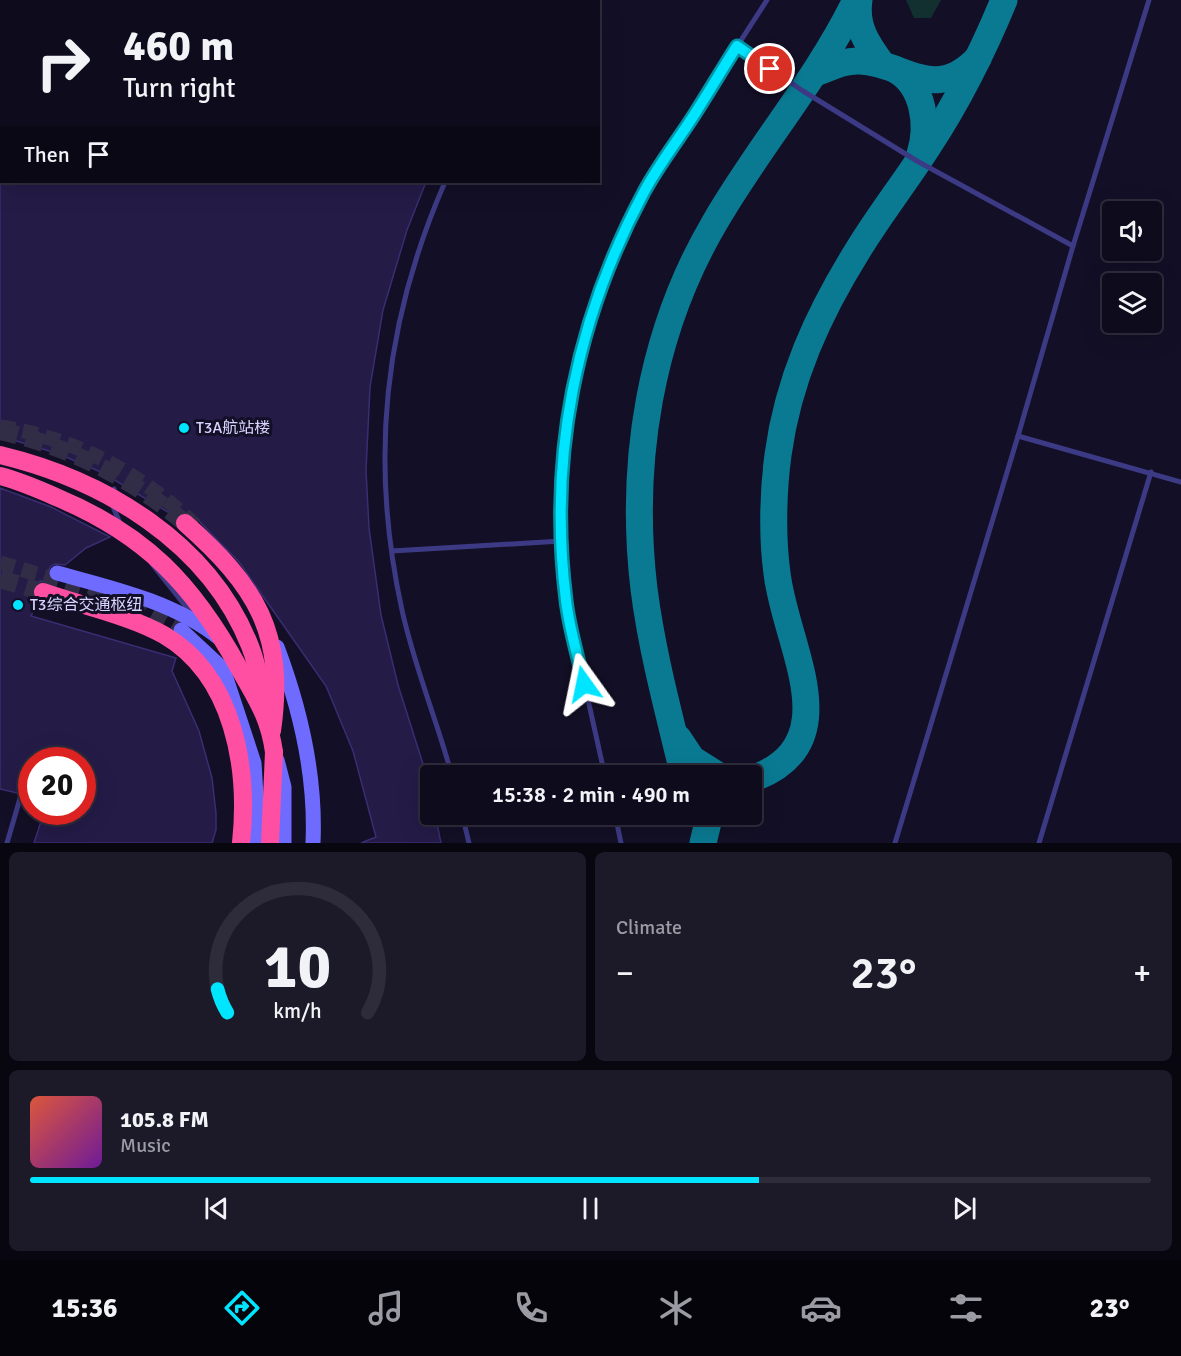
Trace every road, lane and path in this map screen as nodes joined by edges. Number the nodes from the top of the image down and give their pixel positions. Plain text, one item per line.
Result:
1 (767, 0) edge
2 (1149, 0) edge
3 (737, 46) junction
4 (445, 183) edge
5 (1073, 246) junction
6 (1018, 436) junction
7 (0, 456) edge
8 (1151, 472) junction
9 (0, 476) edge
10 (1181, 482) edge
11 (114, 489) dead end
12 (185, 523) tunnel mouth
13 (562, 541) junction
14 (392, 551) junction
15 (224, 555) dead end
16 (57, 573) dead end
17 (43, 592) tunnel mouth
18 (207, 629) junction
19 (181, 630) tunnel mouth
20 (299, 723) junction
21 (270, 727) junction
22 (274, 752) junction
23 (449, 765) edge
24 (603, 765) edge
25 (18, 805) edge
26 (465, 825) edge
27 (617, 825) edge
28 (7, 843) edge
29 (241, 843) edge
30 (254, 843) edge
31 (270, 843) edge
32 (284, 843) edge
33 (312, 843) edge
34 (469, 843) edge
35 (621, 843) edge
36 (895, 843) edge
37 (1039, 843) edge

1 - 3 lane
2 - 5 lane
3 - 5 lane
3 - 13 lane
4 - 14 lane
5 - 6 lane
6 - 8 lane
6 - 36 lane
7 - 21 highway, bridge
8 - 10 lane
8 - 37 lane
9 - 21 highway, bridge
11 - 18 lane
12 - 21 highway, bridge
13 - 14 lane
13 - 24 lane
14 - 23 lane
15 - 20 main road
16 - 18 main road
17 - 29 highway
18 - 20 main road
19 - 30 main road
20 - 33 main road
21 - 22 highway, bridge
22 - 31 highway
22 - 32 main road
25 - 28 lane
26 - 34 lane
27 - 35 lane

